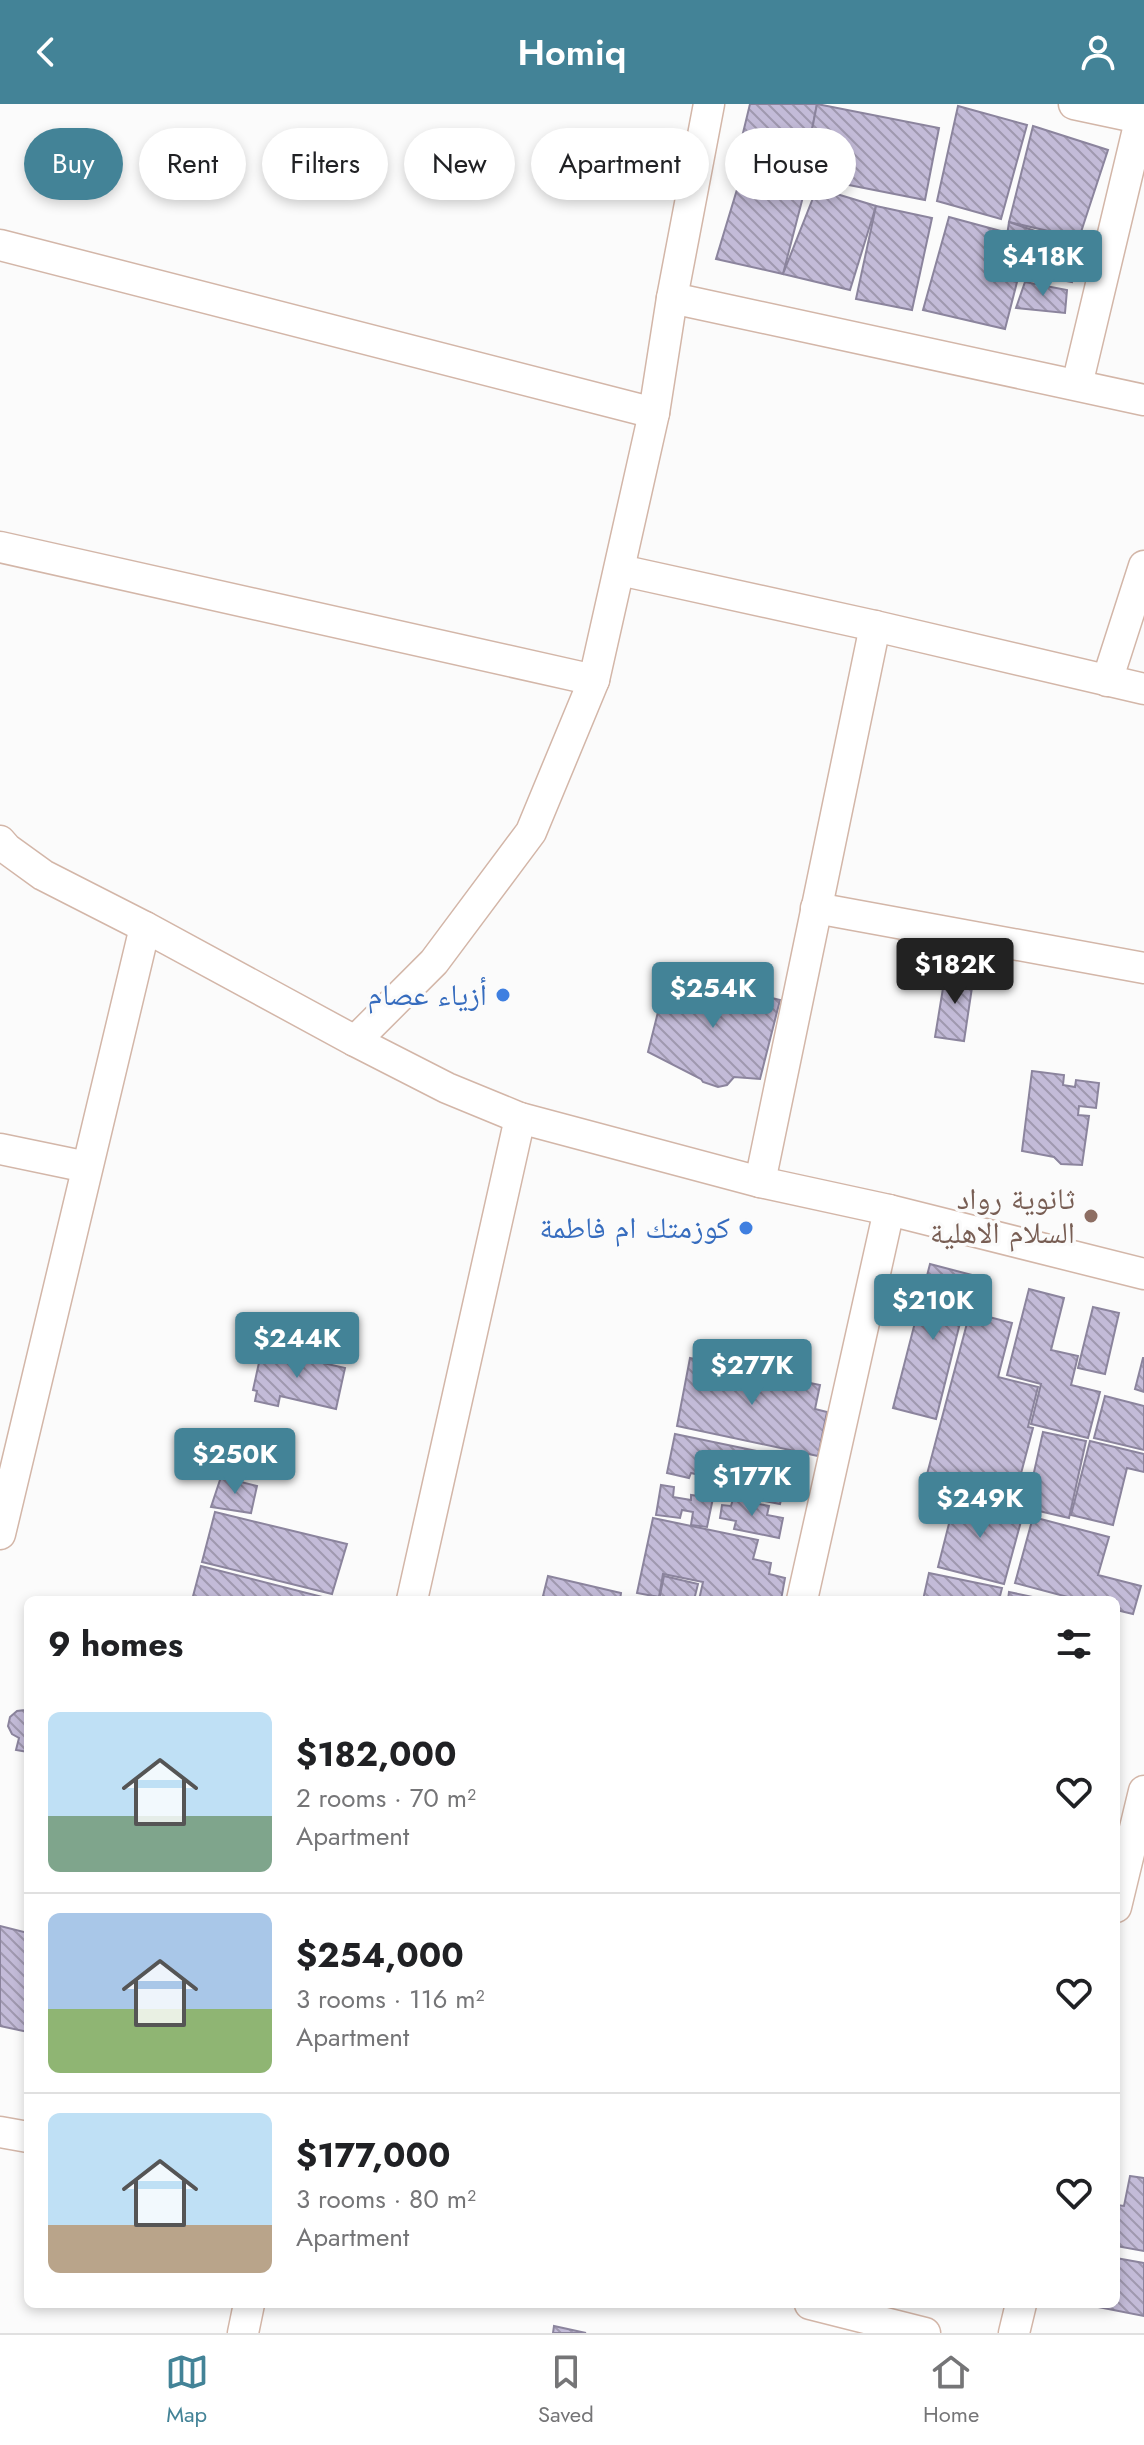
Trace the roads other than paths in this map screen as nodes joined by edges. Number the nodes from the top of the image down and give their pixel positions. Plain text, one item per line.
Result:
1 (709, 104) edge
2 (1074, 104) edge
3 (1142, 111) edge
4 (0, 245) edge
5 (672, 298) junction
6 (1077, 385) junction
7 (1144, 400) edge
8 (654, 413) junction
9 (0, 547) edge
10 (1144, 566) edge
11 (620, 570) junction
12 (875, 626) junction
13 (594, 680) junction
14 (1107, 681) junction
15 (1144, 689) edge
16 (0, 841) edge
17 (0, 865) edge
18 (43, 875) junction
19 (816, 908) junction
20 (145, 927) junction
21 (1144, 968) edge
22 (355, 1041) junction
23 (520, 1118) junction
24 (0, 1149) edge
25 (87, 1167) junction
26 (760, 1182) junction
27 (889, 1210) junction
28 (1144, 1274) edge
29 (12, 1434) edge
30 (0, 1534) edge
31 (413, 1596) edge
32 (803, 1596) edge
33 (1144, 1791) edge
34 (1120, 1890) edge
35 (0, 2132) edge
36 (24, 2136) edge
37 (248, 2308) edge
38 (826, 2308) edge
39 (1020, 2308) edge
40 (243, 2333) edge
41 (925, 2333) edge
42 (1014, 2333) edge

1 - 5 street
2 - 3 street
3 - 6 street
4 - 8 street
5 - 6 street
5 - 8 street
6 - 7 street
8 - 11 street
9 - 13 street
10 - 14 street
11 - 12 street
11 - 13 street
12 - 14 street
12 - 19 street
13 - 22 street
14 - 15 street
16 - 18 street
17 - 18 street
18 - 20 street
19 - 21 street
19 - 26 street
20 - 22 street
20 - 25 street
22 - 23 street
23 - 26 street
23 - 31 street
24 - 25 street
25 - 29 street
26 - 27 street
27 - 28 street
27 - 32 street
29 - 30 street
33 - 34 street
35 - 36 street
37 - 40 street
38 - 41 street
39 - 42 street

